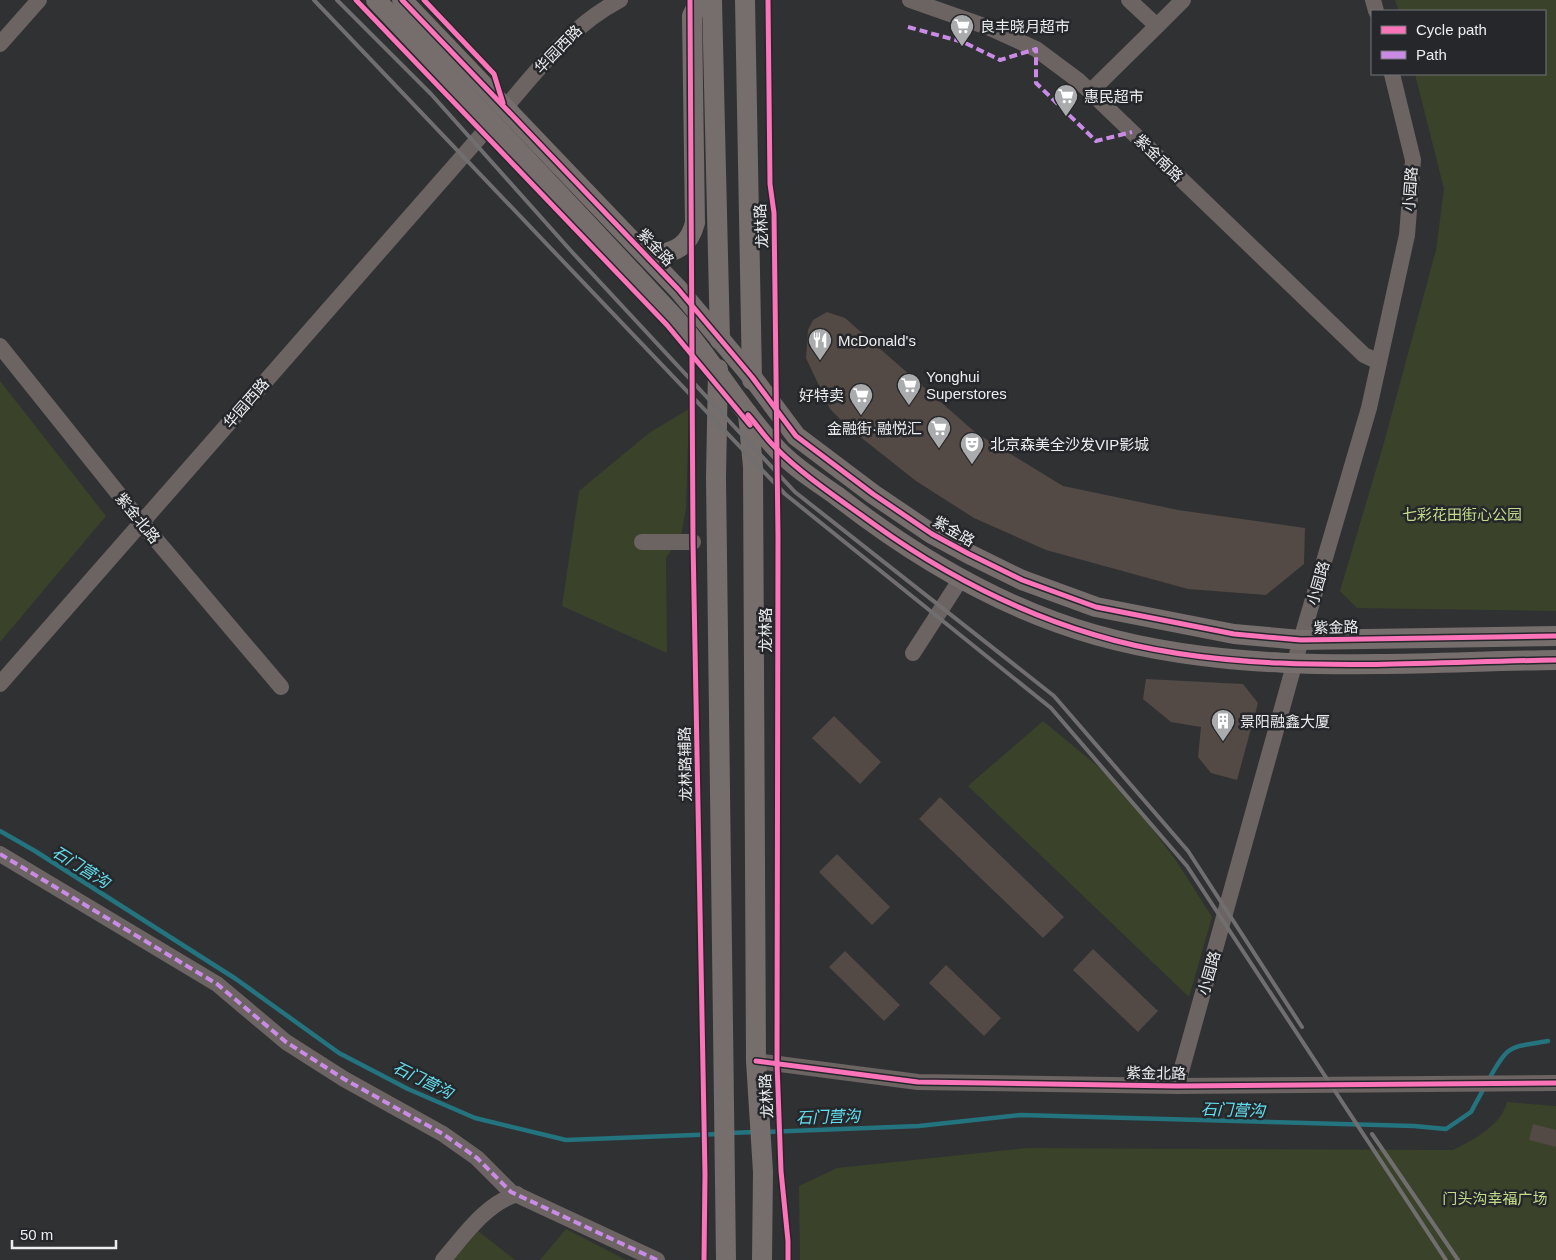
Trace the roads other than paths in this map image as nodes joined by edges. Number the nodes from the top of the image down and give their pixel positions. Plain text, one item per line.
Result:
1 (39, 0) edge
2 (376, 0) edge
3 (402, 0) edge
4 (620, 0) edge
5 (700, 0) edge
6 (712, 0) edge
7 (745, 0) edge
8 (910, 0) edge
9 (1129, 0) edge
10 (1184, 0) edge
11 (1157, 26) junction
12 (0, 44) edge
13 (1392, 75) edge
14 (1090, 92) junction
15 (499, 116) junction
16 (650, 258) junction
17 (720, 336) junction
18 (0, 346) edge
19 (1379, 362) junction
20 (718, 371) junction
21 (752, 376) junction
22 (748, 415) junction
23 (141, 522) junction
24 (642, 542) dead end
25 (693, 542) dead end
26 (960, 580) junction
27 (1556, 636) edge
28 (1301, 640) junction
29 (913, 653) dead end
30 (1556, 660) edge
31 (1295, 664) junction
32 (0, 684) edge
33 (282, 687) dead end
34 (0, 854) edge
35 (756, 1061) junction
36 (1556, 1083) edge
37 (1177, 1086) junction
38 (517, 1194) junction
39 (442, 1260) edge
40 (657, 1260) edge
41 (726, 1260) edge
42 (762, 1260) edge

1 - 12 street
2 - 15 main road, 紫金路
3 - 15 main road, 紫金路
4 - 15 street, 华园西路
5 - 16 main road
6 - 17 main road
7 - 21 main road, 龙林路
8 - 14 street, 紫金南路
9 - 11 street
10 - 11 street
11 - 14 street
13 - 19 street, 小园路
14 - 19 street, 紫金南路
15 - 16 main road, 紫金路
15 - 20 main road, 紫金路
15 - 23 street, 华园西路
16 - 17 main road, 紫金路
17 - 20 main road
17 - 21 main road, 紫金路
18 - 23 street, 紫金北路
19 - 28 street, 小园路
20 - 22 main road, 紫金路
20 - 41 main road
21 - 22 main road, 龙林路
21 - 28 main road, 紫金路
22 - 26 main road, 紫金路
22 - 35 main road, 龙林路
23 - 32 street, 华园西路
23 - 33 street, 紫金北路
24 - 25 street
26 - 29 street
26 - 31 main road, 紫金路
27 - 28 main road, 紫金路
28 - 31 street, 小园路
30 - 31 main road, 紫金路
31 - 37 street, 小园路
34 - 38 street
35 - 37 street, 紫金北路
35 - 42 main road, 龙林路
36 - 37 street, 紫金北路
38 - 39 street
38 - 40 street

